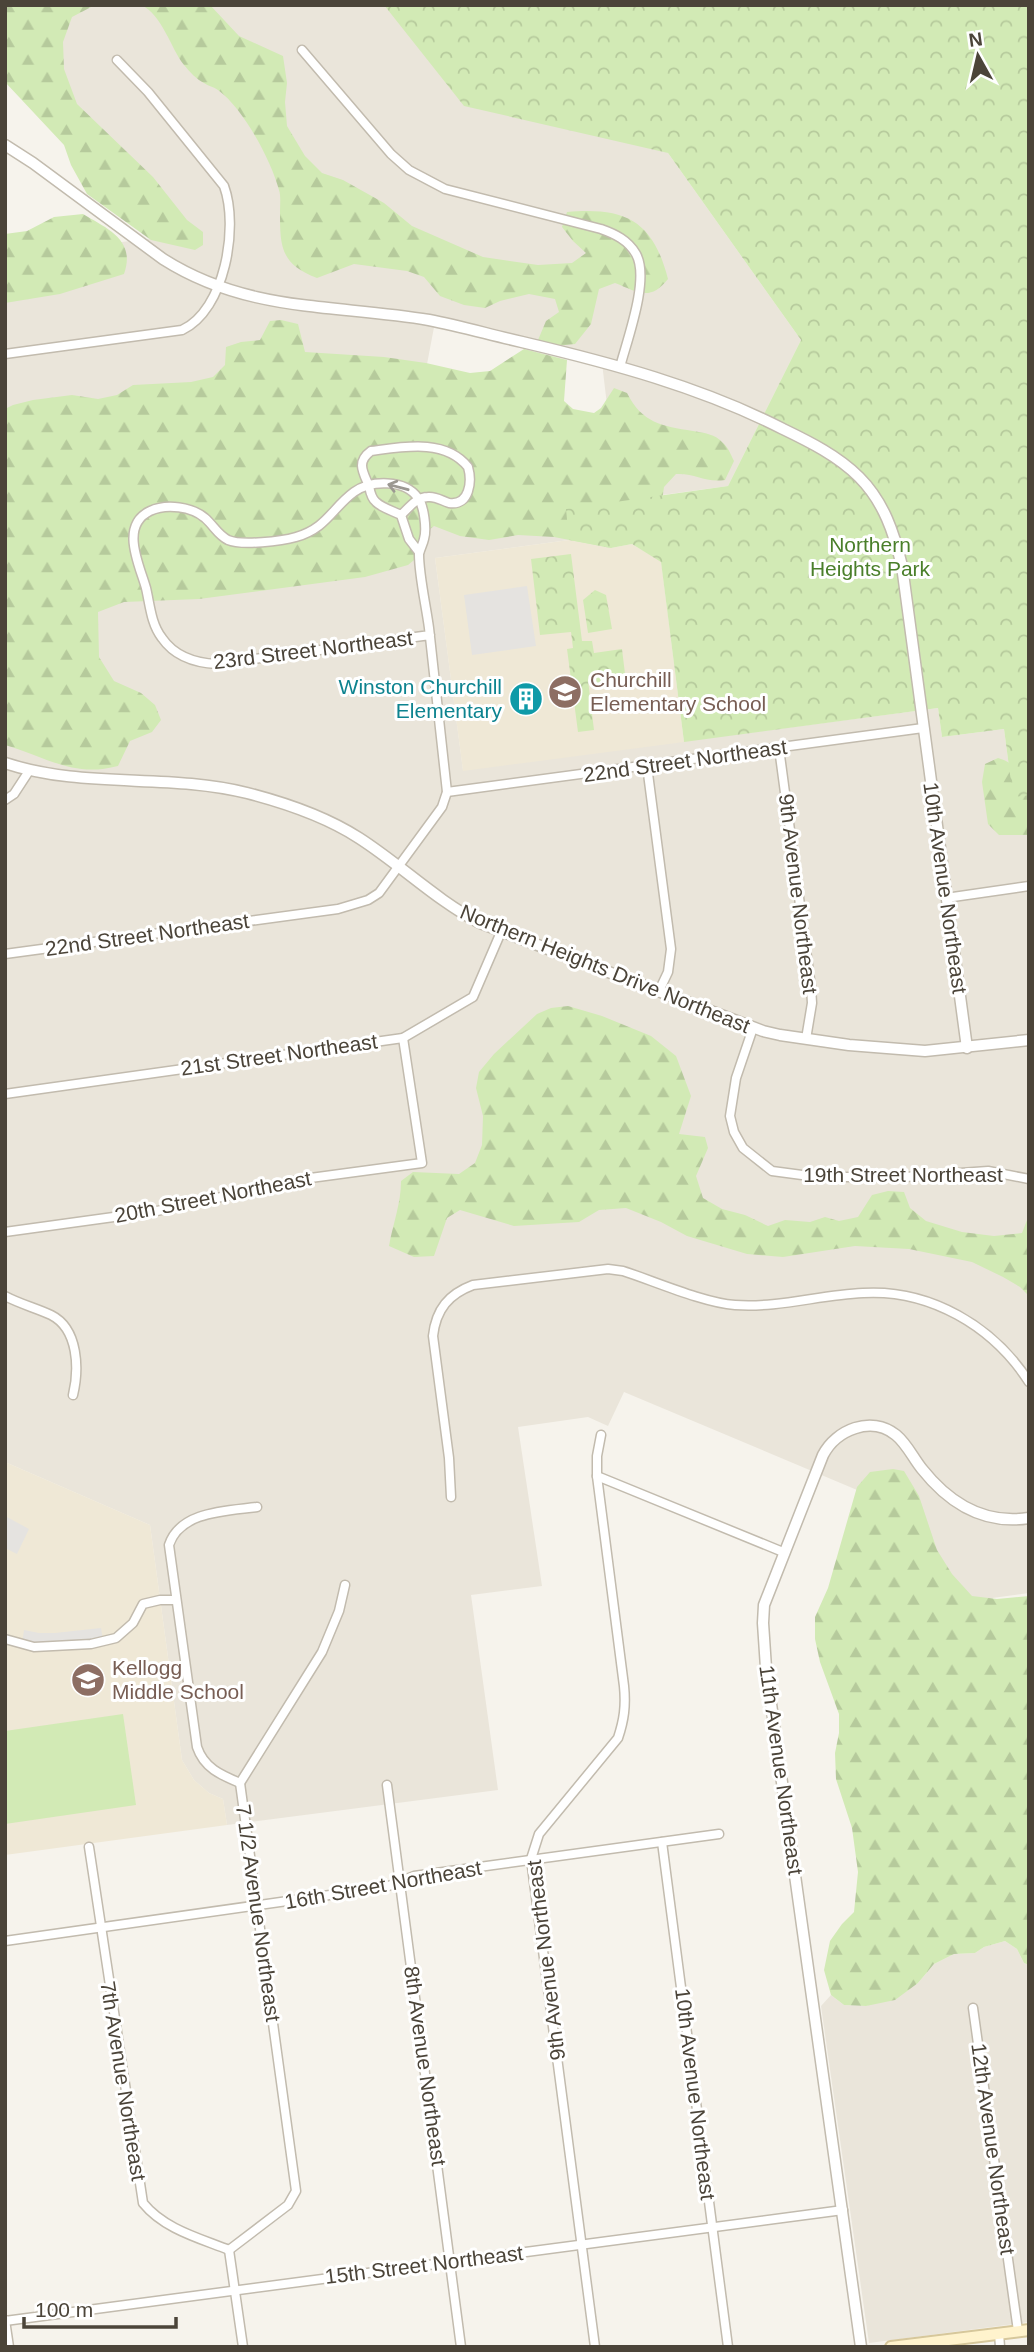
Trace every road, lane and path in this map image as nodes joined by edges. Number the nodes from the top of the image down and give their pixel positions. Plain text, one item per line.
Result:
1 (302, 50) dead end
2 (117, 60) dead end
3 (5, 145) edge
4 (217, 287) junction
5 (5, 354) edge
6 (621, 368) junction
7 (369, 486) junction
8 (419, 499) junction
9 (401, 515) junction
10 (419, 552) junction
11 (430, 635) junction
12 (923, 729) junction
13 (779, 748) junction
14 (5, 763) edge
15 (648, 766) junction
16 (29, 771) junction
17 (447, 792) junction
18 (5, 800) edge
19 (399, 867) junction
20 (1029, 886) edge
21 (946, 898) junction
22 (501, 932) junction
23 (5, 954) edge
24 (659, 991) junction
25 (753, 1028) junction
26 (403, 1038) junction
27 (806, 1039) junction
28 (1029, 1040) edge
29 (967, 1048) junction
30 (5, 1094) edge
31 (1029, 1179) edge
32 (5, 1232) edge
33 (5, 1296) edge
34 (1029, 1382) edge
35 (73, 1395) dead end
36 (601, 1435) dead end
37 (597, 1476) junction
38 (451, 1497) dead end
39 (257, 1507) dead end
40 (1029, 1518) edge
41 (783, 1552) junction
42 (345, 1585) dead end
43 (176, 1600) junction
44 (5, 1639) edge
45 (240, 1783) junction
46 (387, 1785) dead end
47 (719, 1834) dead end
48 (662, 1842) junction
49 (89, 1847) dead end
50 (531, 1859) junction
51 (401, 1881) junction
52 (256, 1907) junction
53 (100, 1928) junction
54 (5, 1941) edge
55 (973, 2008) dead end
56 (843, 2210) junction
57 (712, 2227) junction
58 (582, 2245) junction
59 (229, 2250) junction
60 (451, 2261) junction
61 (235, 2289) junction
62 (5, 2320) edge
63 (1024, 2330) edge
64 (999, 2333) junction
65 (9, 2347) edge
66 (243, 2347) edge
67 (461, 2347) edge
68 (595, 2347) edge
69 (728, 2347) edge
70 (861, 2347) edge
71 (891, 2347) edge
72 (1000, 2347) edge

1 - 6 street
2 - 4 street
3 - 4 street, 10th Avenue Northeast
4 - 5 street
4 - 6 street, 10th Avenue Northeast
6 - 12 street, 10th Avenue Northeast
8 -> 7 street
7 - 8 street
7 - 9 street
7 - 11 street, 23rd Street Northeast
8 - 9 street
8 - 10 street
9 - 10 street
10 - 11 street
11 - 17 street
12 - 13 street, 22nd Street Northeast
12 - 21 street, 10th Avenue Northeast
13 - 15 street, 22nd Street Northeast
13 - 27 street, 9th Avenue Northeast
14 - 16 street, Northern Heights Drive Northeast
15 - 17 street, 22nd Street Northeast
15 - 24 street
16 - 18 street
16 - 19 street, Northern Heights Drive Northeast
17 - 19 street
19 - 22 street, Northern Heights Drive Northeast
19 - 23 street, 22nd Street Northeast
20 - 21 street
21 - 29 street, 10th Avenue Northeast
22 - 24 street, Northern Heights Drive Northeast
22 - 26 street, 21st Street Northeast
24 - 25 street, Northern Heights Drive Northeast
25 - 27 street, Northern Heights Drive Northeast
25 - 31 street, 19th Street Northeast
26 - 30 street, 21st Street Northeast
26 - 32 street, 20th Street Northeast
27 - 29 street, Northern Heights Drive Northeast
28 - 29 street, Northern Heights Drive Northeast
33 - 35 street
34 - 38 street
36 - 37 street, 9th Avenue Northeast
37 - 41 street
37 - 50 street, 9th Avenue Northeast
39 - 43 street, 7 1/2 Avenue Northeast
40 - 41 street, 11th Avenue Northeast
41 - 56 street, 11th Avenue Northeast
42 - 45 street
43 - 44 street
43 - 45 street, 7 1/2 Avenue Northeast
45 - 52 street, 7 1/2 Avenue Northeast
46 - 51 street, 8th Avenue Northeast
47 - 48 street, 16th Street Northeast
48 - 50 street, 16th Street Northeast
48 - 57 street, 10th Avenue Northeast
49 - 53 street, 7th Avenue Northeast
50 - 51 street, 16th Street Northeast
50 - 58 street, 9th Avenue Northeast
51 - 52 street, 16th Street Northeast
51 - 60 street, 8th Avenue Northeast
52 - 53 street, 16th Street Northeast
52 - 59 street, 7 1/2 Avenue Northeast
53 - 54 street, 16th Street Northeast
53 - 59 street, 7th Avenue Northeast
55 - 63 street, 12th Avenue Northeast
56 - 57 street, 15th Street Northeast
56 - 70 street, 11th Avenue Northeast
57 - 58 street, 15th Street Northeast
57 - 69 street, 10th Avenue Northeast
58 - 60 street, 15th Street Northeast
58 - 68 street, 9th Avenue Northeast
59 - 61 street
60 - 61 street, 15th Street Northeast
60 - 67 street, 8th Avenue Northeast
61 - 62 street, 15th Street Northeast
61 - 66 street
62 - 65 street
63 - 64 main road
64 - 71 main road
64 - 72 street

